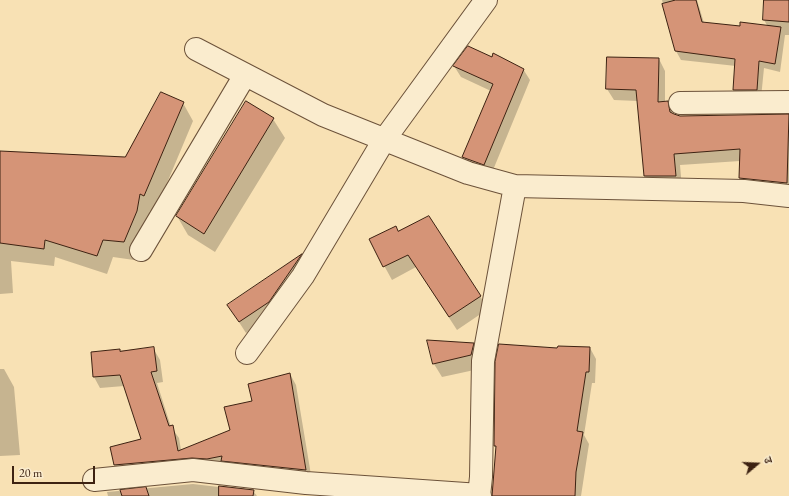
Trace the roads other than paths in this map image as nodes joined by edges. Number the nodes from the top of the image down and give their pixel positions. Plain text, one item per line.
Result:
1 (486, 0) edge
2 (196, 49) dead end
3 (245, 75) junction
4 (789, 102) edge
5 (680, 103) dead end
6 (384, 140) junction
7 (515, 186) junction
8 (789, 196) edge
9 (141, 250) dead end
10 (247, 353) dead end
11 (94, 480) dead end
12 (480, 496) edge

1 - 6 street
2 - 3 street
3 - 6 street
3 - 9 street
4 - 5 street
6 - 7 street
6 - 10 street
7 - 8 street
7 - 12 street
11 - 12 street

